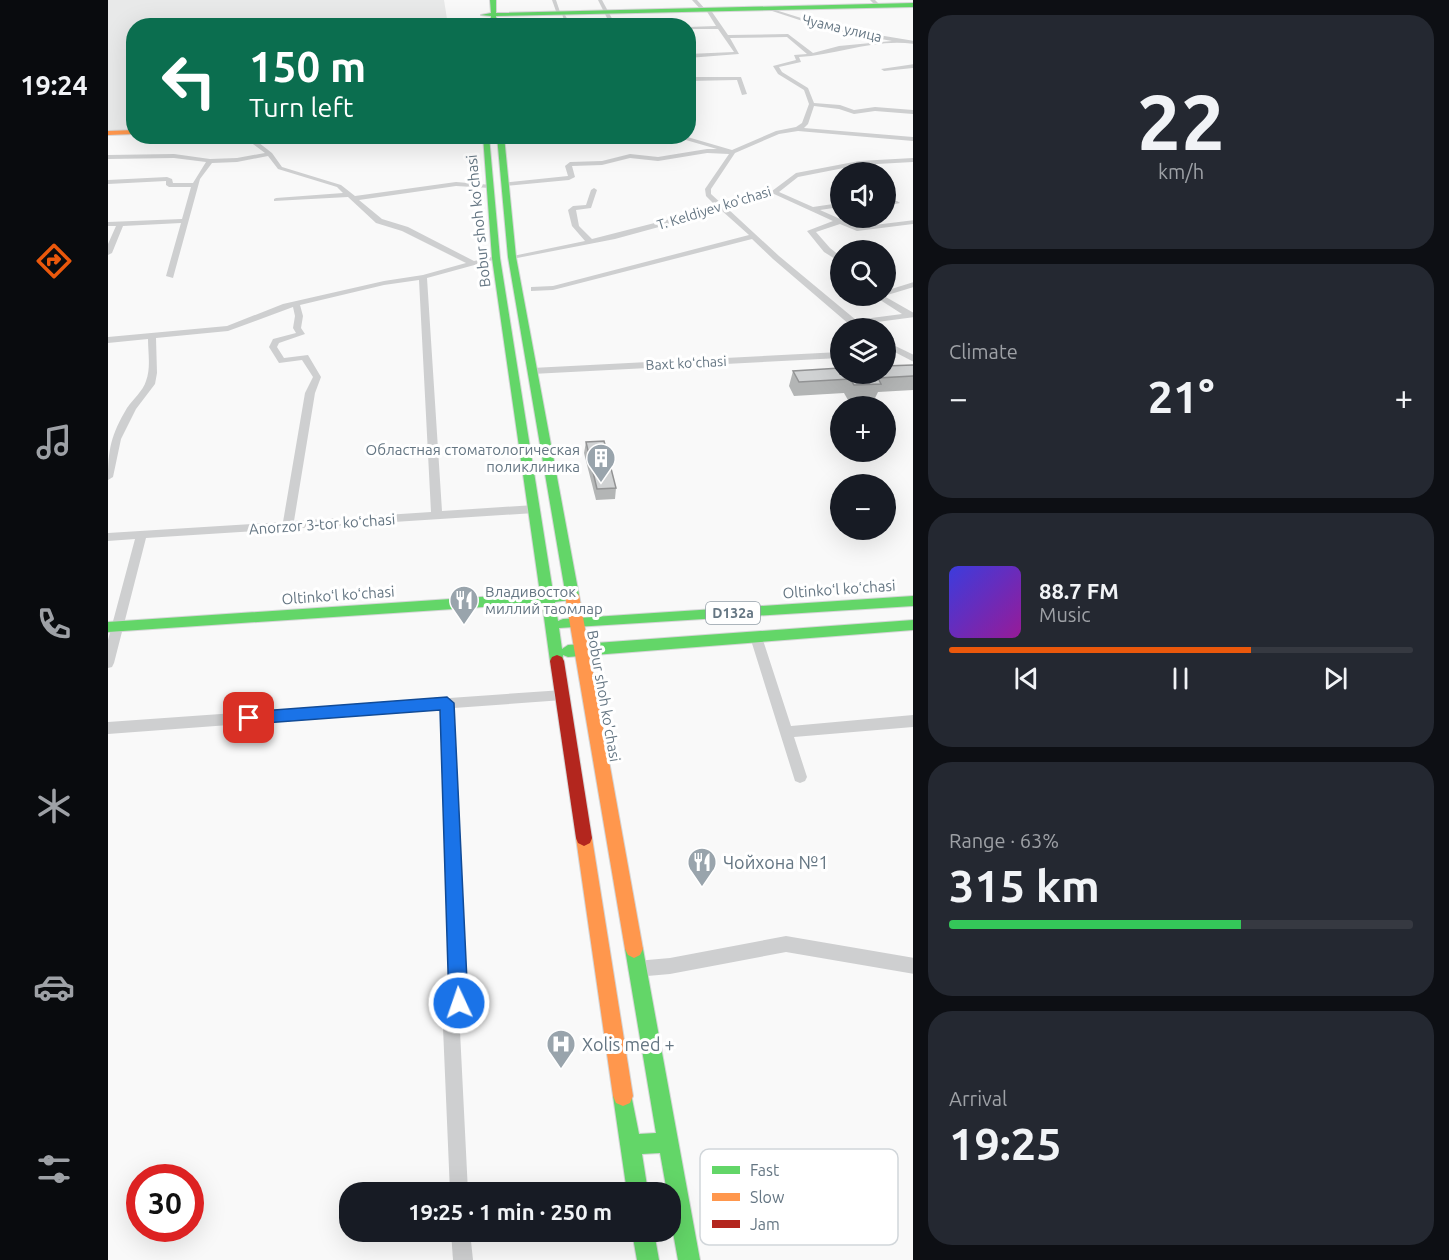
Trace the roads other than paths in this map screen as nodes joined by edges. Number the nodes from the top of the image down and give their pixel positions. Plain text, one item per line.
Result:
1 (484, 0) edge
2 (493, 0) edge
3 (554, 0) edge
4 (600, 0) edge
5 (875, 3) edge
6 (913, 5) edge
7 (702, 7) edge
8 (771, 9) junction
9 (488, 18) edge
10 (489, 18) edge
11 (564, 18) edge
12 (610, 18) edge
13 (619, 18) edge
14 (720, 27) junction
15 (696, 28) edge
16 (727, 37) junction
17 (901, 41) junction
18 (913, 43) edge
19 (812, 55) junction
20 (696, 56) edge
21 (913, 62) edge
22 (884, 69) dead end
23 (696, 79) edge
24 (744, 94) dead end
25 (812, 104) junction
26 (913, 112) edge
27 (798, 129) junction
28 (126, 134) edge
29 (108, 135) edge
30 (913, 139) edge
31 (696, 142) edge
32 (256, 144) edge
33 (487, 144) edge
34 (501, 144) edge
35 (733, 152) junction
36 (270, 154) junction
37 (108, 157) edge
38 (913, 160) edge
39 (210, 161) junction
40 (108, 182) edge
41 (504, 184) junction
42 (195, 185) junction
43 (490, 186) junction
44 (594, 190) dead end
45 (774, 192) junction
46 (351, 197) junction
47 (276, 200) dead end
48 (830, 206) edge
49 (723, 207) junction
50 (810, 209) junction
51 (830, 218) edge
52 (185, 221) junction
53 (913, 222) edge
54 (108, 224) edge
55 (120, 224) junction
56 (830, 225) edge
57 (896, 225) edge
58 (854, 228) edge
59 (876, 228) edge
60 (754, 237) junction
61 (589, 241) junction
62 (108, 252) edge
63 (830, 252) edge
64 (512, 257) junction
65 (496, 258) junction
66 (471, 263) junction
67 (170, 276) dead end
68 (423, 277) junction
69 (913, 284) edge
70 (534, 289) dead end
71 (896, 290) edge
72 (296, 304) junction
73 (896, 305) edge
74 (912, 316) edge
75 (848, 318) edge
76 (892, 318) edge
77 (152, 338) junction
78 (108, 340) edge
79 (896, 350) edge
80 (830, 355) edge
81 (913, 358) edge
82 (532, 371) junction
83 (108, 477) edge
84 (535, 509) junction
85 (437, 516) junction
86 (288, 526) junction
87 (141, 536) junction
88 (108, 537) edge
89 (570, 596) junction
90 (548, 597) junction
91 (913, 601) edge
92 (606, 621) junction
93 (575, 624) junction
94 (552, 625) junction
95 (913, 625) edge
96 (113, 627) edge
97 (756, 637) junction
98 (613, 648) junction
99 (579, 651) junction
100 (556, 652) junction
101 (108, 663) edge
102 (562, 695) junction
103 (447, 703) junction
104 (913, 721) edge
105 (108, 728) edge
106 (786, 732) junction
107 (800, 777) dead end
108 (913, 966) edge
109 (636, 969) junction
110 (667, 1142) junction
111 (630, 1145) junction
112 (459, 1182) edge
113 (636, 1182) edge
114 (462, 1242) edge
115 (645, 1242) edge
116 (463, 1260) edge
117 (648, 1260) edge
118 (689, 1260) edge

1 - 9 main road
2 - 10 main road
3 - 11 street
4 - 12 street
5 - 6 main road
5 - 8 main road
7 - 8 main road
7 - 13 main road
7 - 14 street
8 - 17 street, Чуама улица
14 - 15 street
14 - 16 street
16 - 19 street
16 - 20 street
17 - 18 street, Чуама улица
17 - 19 street
19 - 25 street
21 - 22 street
23 - 24 street
25 - 26 street
25 - 27 street
27 - 30 street
27 - 35 street
28 - 29 main road
31 - 35 street
32 - 36 street
33 - 43 main road, Bobur shoh ko'chasi
34 - 41 main road, Bobur shoh ko'chasi
35 - 41 street
35 - 49 street
36 - 39 street
36 - 46 street
37 - 39 street
38 - 45 street, T. Keldiyev ko'chasi
39 - 42 street
40 - 42 street
41 - 64 main road, Bobur shoh ko'chasi
42 - 52 street
43 - 46 street
43 - 65 main road, Bobur shoh ko'chasi
44 - 61 street
45 - 49 street, T. Keldiyev ko'chasi
45 - 50 street
46 - 47 street
46 - 66 street
48 - 50 street
49 - 60 street
49 - 61 street, T. Keldiyev ko'chasi
50 - 51 street
52 - 55 street
52 - 67 street
53 - 57 street
54 - 55 street
55 - 62 street
56 - 63 street
58 - 59 street
60 - 70 street
60 - 75 street
61 - 64 street, T. Keldiyev ko'chasi
64 - 82 main road, Bobur shoh ko'chasi
65 - 66 street
65 - 84 main road, Bobur shoh ko'chasi
66 - 68 street
68 - 72 street
68 - 85 street
69 - 71 street
72 - 77 street
72 - 86 street
73 - 74 street
74 - 76 street
77 - 78 street
77 - 83 street
79 - 81 street
80 - 82 street, Baxt koʻchasi
82 - 89 main road, Bobur shoh ko'chasi
84 - 85 street, Anorzor 3-tor koʻchasi
84 - 90 main road, Bobur shoh ko'chasi
85 - 86 street, Anorzor 3-tor koʻchasi
86 - 87 street, Anorzor 3-tor koʻchasi
87 - 88 street, Anorzor 3-tor koʻchasi
87 - 96 street
89 - 90 main road, Oltinkoʻl koʻchasi
89 - 92 main road
89 - 93 main road, Bobur shoh ko'chasi
90 - 93 main road
90 - 94 main road, Bobur shoh ko'chasi
90 - 96 main road, Oltinkoʻl koʻchasi
91 - 92 main road, Oltinkoʻl koʻchasi / D132a
92 - 93 main road, Oltinkoʻl koʻchasi / D132a
93 - 94 main road, Oltinkoʻl koʻchasi / D132a
93 - 98 main road
93 - 99 main road, Bobur shoh ko'chasi
94 - 100 main road, Bobur shoh ko'chasi
95 - 97 main road, D132a
96 - 101 street
97 - 98 main road, D132a
97 - 106 street
98 - 99 main road, D132a
99 - 100 main road, D132a
99 - 109 main road, Bobur shoh ko'chasi
100 - 102 main road, Bobur shoh ko'chasi
102 - 103 street
102 - 111 main road, Bobur shoh ko'chasi
103 - 105 street
103 - 112 street
104 - 106 street
106 - 107 street
108 - 109 street
109 - 110 main road, Bobur shoh ko'chasi
110 - 111 main road
110 - 118 main road, Bobur shoh ko'chasi
111 - 113 main road, Bobur shoh ko'chasi
114 - 116 street
115 - 117 main road

